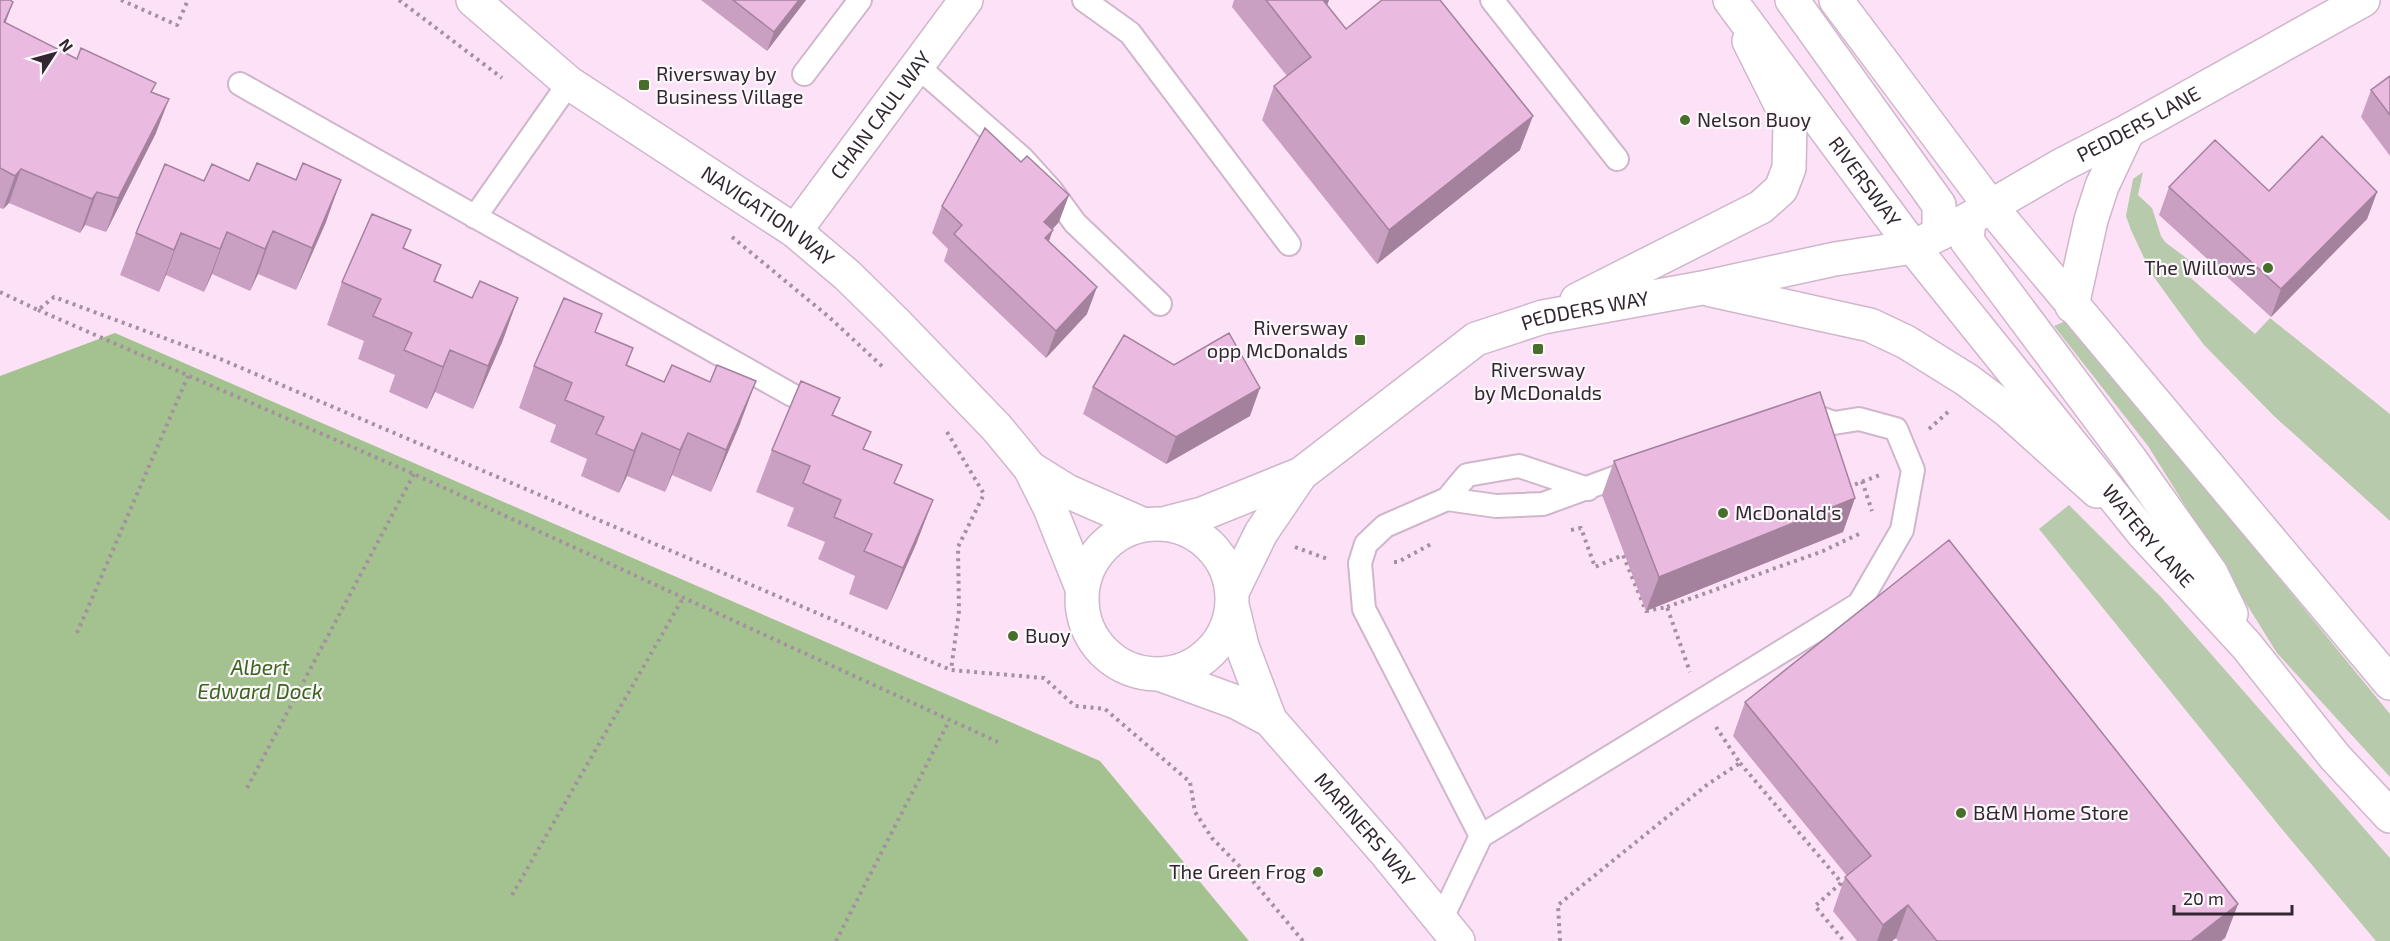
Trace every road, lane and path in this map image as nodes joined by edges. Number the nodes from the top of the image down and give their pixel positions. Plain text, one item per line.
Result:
1 (121, 0) edge
2 (189, 0) edge
3 (399, 0) edge
4 (473, 0) edge
5 (860, 0) edge
6 (966, 0) edge
7 (1084, 0) edge
8 (1492, 0) edge
9 (1729, 0) edge
10 (1792, 0) edge
11 (1836, 0) edge
12 (2363, 0) edge
13 (917, 66) junction
14 (804, 74) dead end
15 (240, 84) dead end
16 (560, 95) junction
17 (2128, 131) junction
18 (1617, 159) dead end
19 (1980, 213) junction
20 (475, 217) junction
21 (795, 231) junction
22 (729, 235) dead end
23 (1926, 241) junction
24 (1289, 244) dead end
25 (1702, 288) junction
26 (0, 292) edge
27 (1160, 304) dead end
28 (2072, 306) junction
29 (38, 310) junction
30 (1543, 317) junction
31 (886, 370) dead end
32 (188, 376) junction
33 (792, 395) edge
34 (1785, 413) edge
35 (944, 428) dead end
36 (1654, 464) edge
37 (1030, 468) junction
38 (414, 474) junction
39 (1301, 474) junction
40 (1862, 481) dead end
41 (1588, 489) junction
42 (1447, 499) junction
43 (1873, 515) dead end
44 (1155, 524) junction
45 (1866, 531) dead end
46 (2143, 533) junction
47 (1082, 588) junction
48 (683, 598) junction
49 (1233, 599) junction
50 (1667, 607) edge
51 (77, 633) dead end
52 (2246, 645) junction
53 (951, 670) junction
54 (1162, 675) junction
55 (2390, 683) edge
56 (1270, 720) junction
57 (949, 721) junction
58 (998, 742) dead end
59 (1740, 763) dead end
60 (247, 788) dead end
61 (2390, 816) edge
62 (1481, 836) junction
63 (1841, 883) junction
64 (512, 895) dead end
65 (1852, 895) edge
66 (1449, 930) edge
67 (836, 941) edge
68 (1303, 941) edge
69 (1844, 941) edge

1 - 2 path
3 - 16 path
4 - 16 main road, NAVIGATION WAY
5 - 14 lane
6 - 13 main road, CHAIN CAUL WAY
7 - 24 lane
8 - 18 lane
9 - 23 main road, RIVERSWAY
9 - 30 main road
10 - 23 main road
11 - 19 main road
12 - 17 main road, PEDDERS LANE
13 - 21 main road, CHAIN CAUL WAY
13 - 27 lane
15 - 20 lane
16 - 20 lane
16 - 21 main road, NAVIGATION WAY
17 - 19 main road, PEDDERS LANE
17 - 28 main road
19 - 23 main road, PEDDERS LANE
19 - 28 main road
19 - 52 main road
20 - 33 lane
21 - 37 main road, NAVIGATION WAY
22 - 31 path
23 - 25 main road, PEDDERS WAY
23 - 46 main road, WATERY LANE
25 - 30 main road, PEDDERS WAY
25 - 46 main road
26 - 29 path
28 - 55 main road
29 - 32 path
29 - 53 path
30 - 39 main road, PEDDERS WAY
32 - 38 path
32 - 51 path
34 - 62 lane
35 - 53 path
36 - 41 lane
37 - 44 main road, NAVIGATION WAY
37 - 47 main road, NAVIGATION WAY
38 - 48 path
38 - 60 path
39 - 44 main road, PEDDERS WAY
39 - 49 main road, PEDDERS WAY
40 - 43 path
41 - 42 lane
41 - 42 lane
42 - 62 lane
44 - 47 main road
44 - 49 main road
45 - 50 path
46 - 52 main road, WATERY LANE
47 - 54 main road
48 - 57 path
48 - 64 path
49 - 54 main road
49 - 56 main road, MARINERS WAY
52 - 61 main road, WATERY LANE
53 - 68 path
54 - 56 main road, MARINERS WAY
56 - 66 main road, MARINERS WAY
57 - 58 path
57 - 67 path
59 - 63 path
62 - 66 lane
63 - 65 path
63 - 69 path

